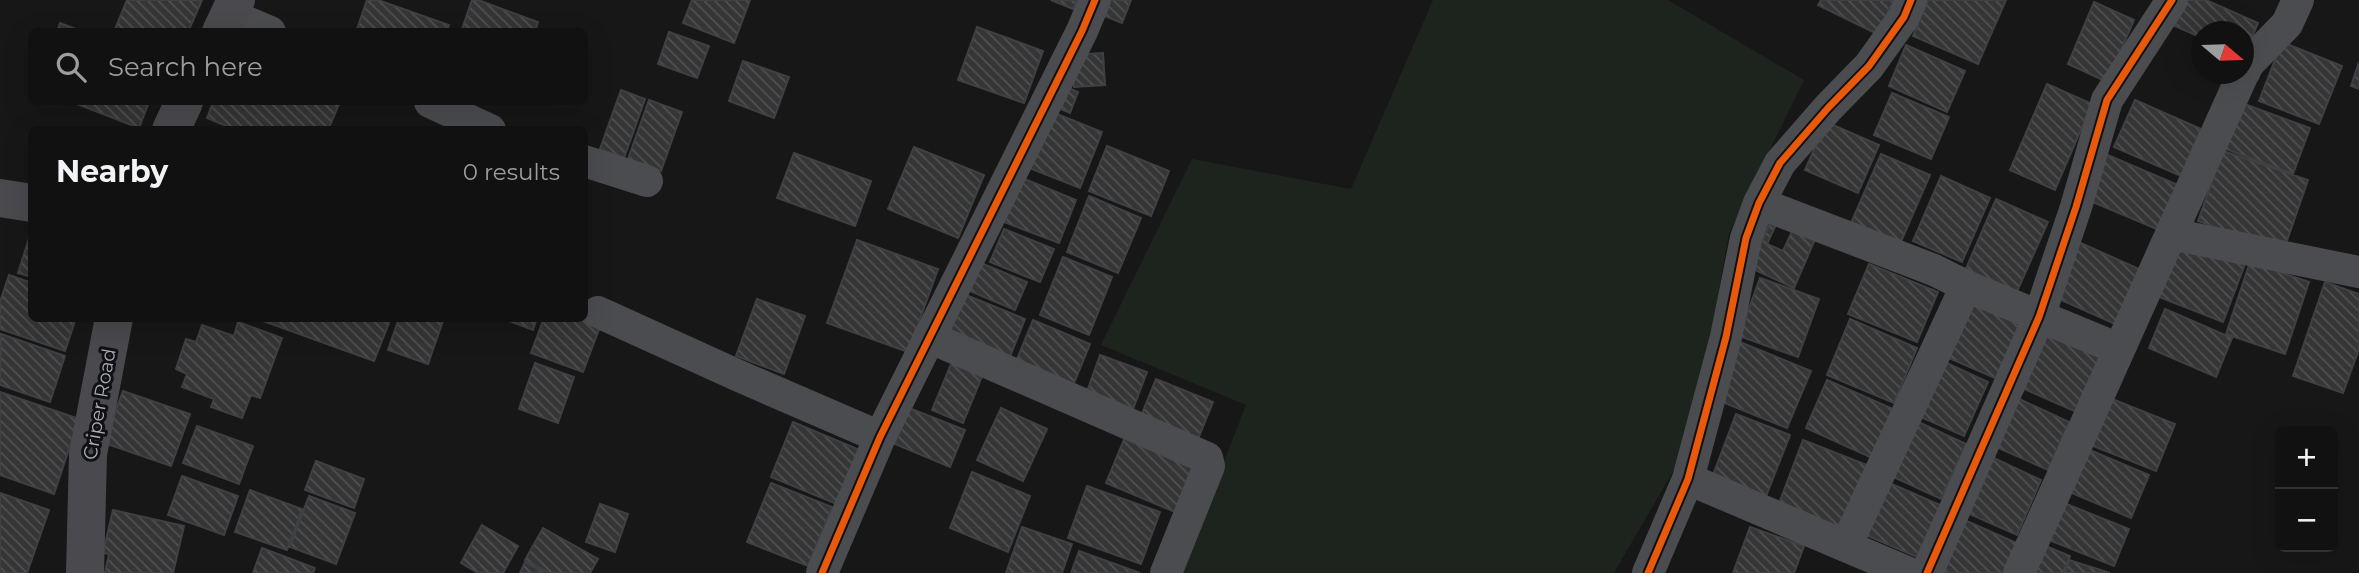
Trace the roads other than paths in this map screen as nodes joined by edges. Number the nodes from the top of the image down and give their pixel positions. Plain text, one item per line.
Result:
1 (1095, 0) edge
2 (1911, 0) edge
3 (2172, 0) edge
4 (2298, 0) edge
5 (229, 15) edge
6 (260, 28) edge
7 (2254, 58) edge
8 (2238, 84) edge
9 (183, 105) edge
10 (436, 105) edge
11 (173, 126) edge
12 (481, 126) edge
13 (588, 162) edge
14 (647, 181) dead end
15 (0, 198) edge
16 (28, 202) edge
17 (1759, 203) junction
18 (2171, 234) junction
19 (2359, 272) edge
20 (1966, 286) junction
21 (598, 312) dead end
22 (2039, 317) junction
23 (113, 322) edge
24 (929, 337) junction
25 (2119, 349) junction
26 (880, 437) junction
27 (1688, 480) junction
28 (1846, 546) junction
29 (85, 573) edge
30 (822, 573) edge
31 (1166, 573) edge
32 (1648, 573) edge
33 (1909, 573) edge
34 (1927, 573) edge
35 (2020, 573) edge

1 - 24 street
2 - 17 street
3 - 22 street
4 - 7 street
5 - 6 street
8 - 18 street
9 - 11 main road
10 - 12 street
13 - 14 street
15 - 16 main road
17 - 20 street
17 - 27 street
18 - 19 street
18 - 25 street
20 - 22 street
20 - 28 street
21 - 26 street
22 - 25 street
22 - 34 street
23 - 29 main road, Criper Road
24 - 26 street
24 - 31 street
25 - 35 street
26 - 30 street
27 - 28 street
27 - 32 street
28 - 33 street

